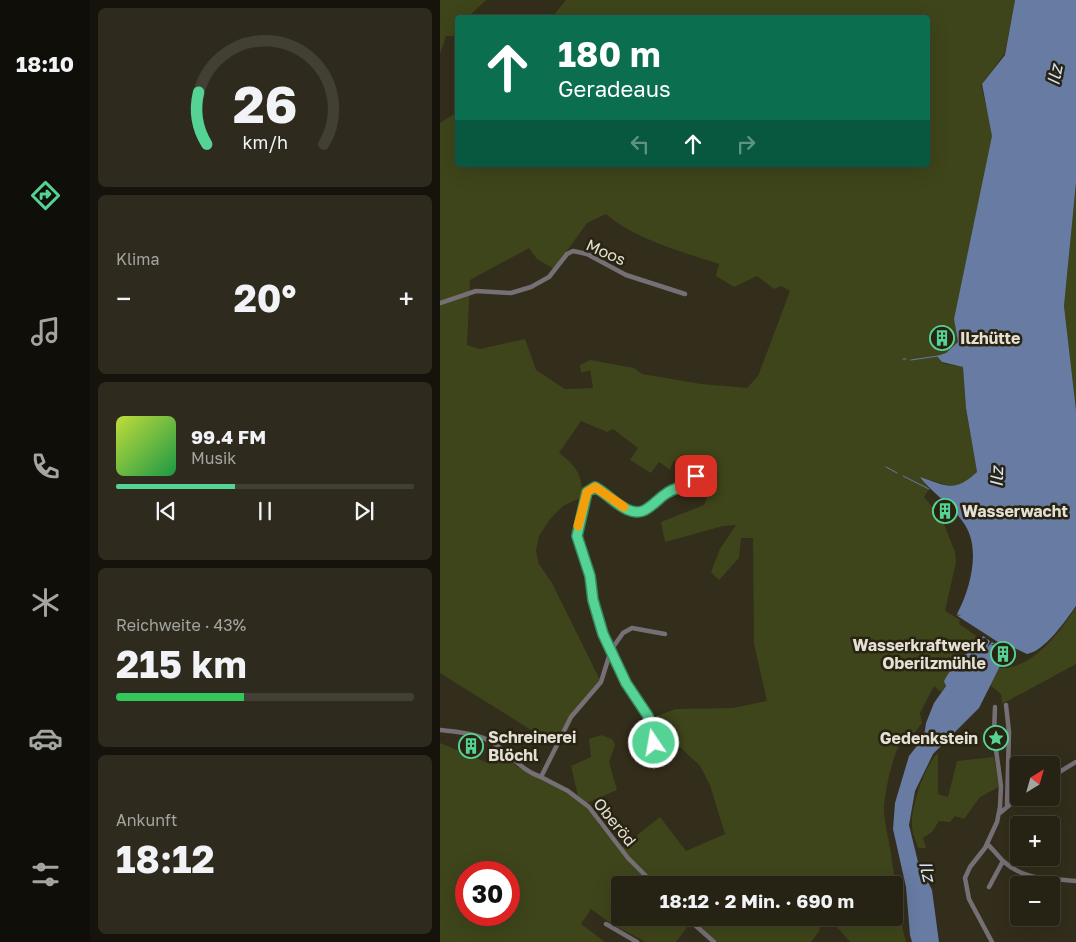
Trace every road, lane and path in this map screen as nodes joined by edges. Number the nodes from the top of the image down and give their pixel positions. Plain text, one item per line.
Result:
1 (685, 294) dead end
2 (440, 303) edge
3 (696, 476) dead end
4 (665, 634) dead end
5 (611, 650) junction
6 (1006, 705) dead end
7 (995, 707) dead end
8 (440, 730) edge
9 (648, 750) dead end
10 (1076, 762) edge
11 (1060, 772) edge
12 (541, 777) junction
13 (1010, 803) edge
14 (1007, 805) junction
15 (999, 814) junction
16 (987, 844) junction
17 (1002, 860) junction
18 (646, 876) edge
19 (1076, 882) edge
20 (988, 887) dead end
21 (606, 924) dead end
22 (696, 926) edge
23 (637, 942) edge
24 (714, 942) edge
25 (992, 942) edge

1 - 2 street, Moos
3 - 5 street
4 - 5 street
5 - 9 street
5 - 12 street
6 - 14 street
7 - 15 street
8 - 12 street, Oberöd
10 - 11 street
12 - 18 street, Oberöd
13 - 14 street
14 - 15 street
15 - 16 street
16 - 17 street
16 - 25 street
17 - 19 street
17 - 20 street
21 - 23 street
22 - 24 street

